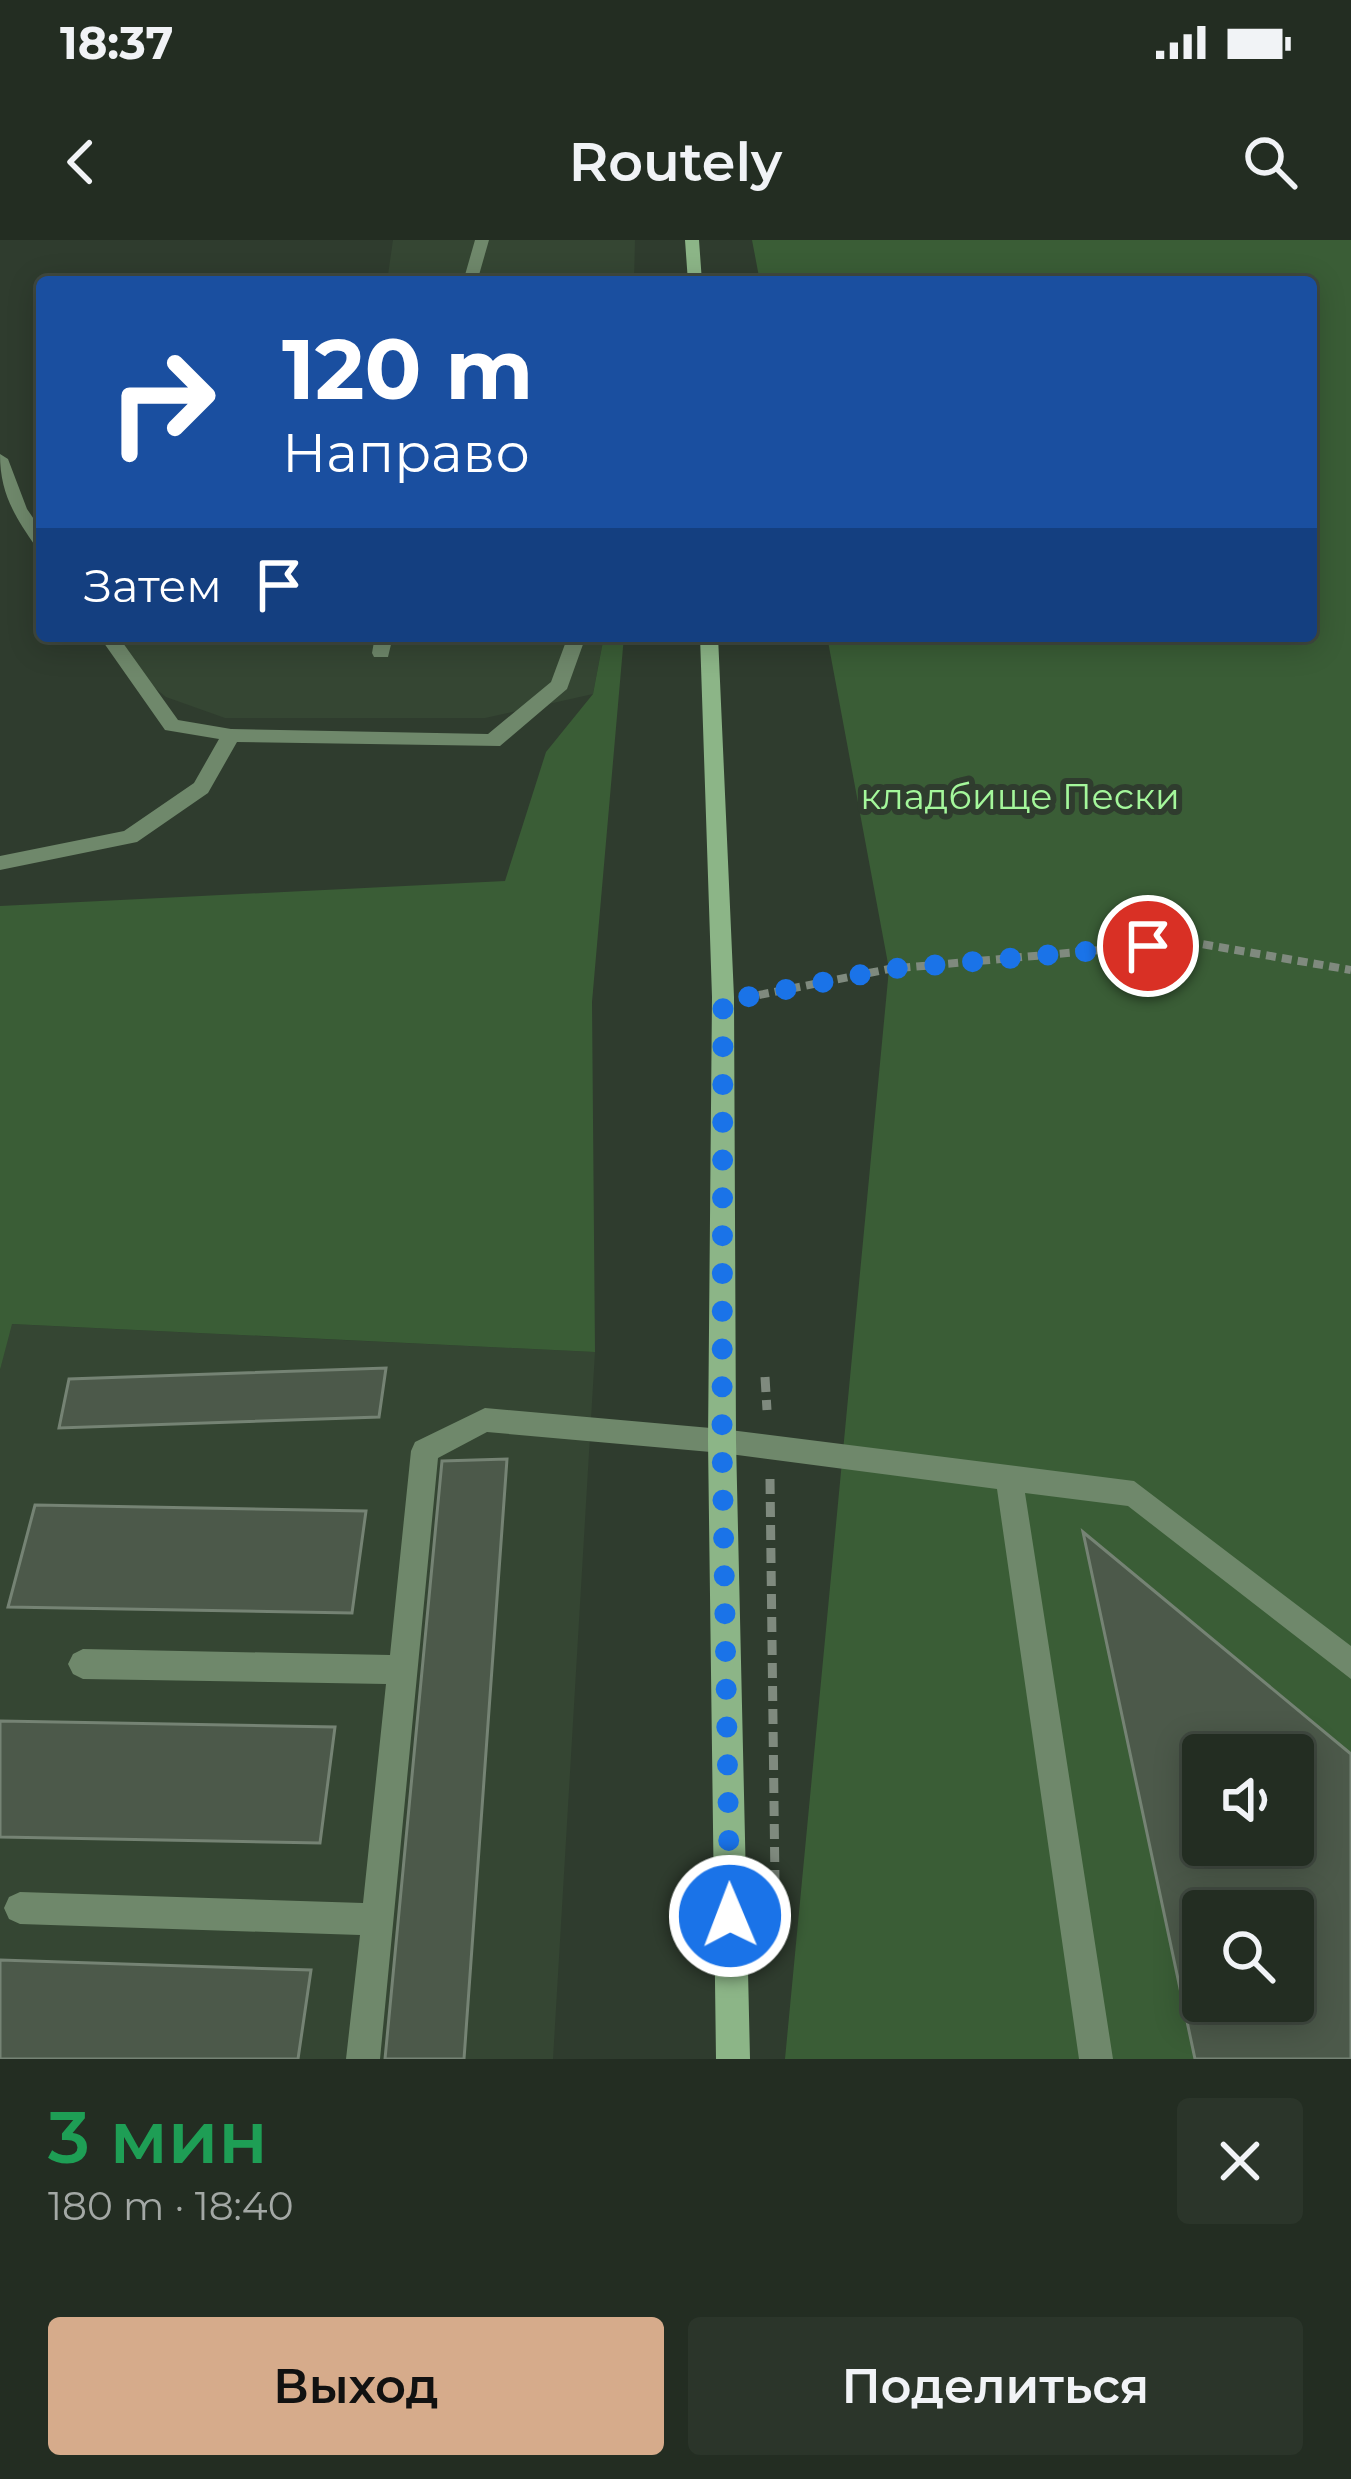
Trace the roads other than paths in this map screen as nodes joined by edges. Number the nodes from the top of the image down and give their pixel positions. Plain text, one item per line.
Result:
1 (482, 240) edge
2 (692, 240) edge
3 (472, 276) edge
4 (695, 276) edge
5 (0, 459) edge
6 (36, 534) edge
7 (112, 642) edge
8 (575, 642) edge
9 (709, 642) edge
10 (231, 735) junction
11 (0, 862) edge
12 (722, 1442) junction
13 (1009, 1477) junction
14 (82, 1664) dead end
15 (1351, 1664) edge
16 (405, 1670) junction
17 (20, 1908) dead end
18 (376, 1919) junction
19 (363, 2059) edge
20 (733, 2059) edge
21 (1096, 2059) edge

1 - 3 lane
2 - 4 main road
5 - 6 lane
7 - 10 lane
8 - 10 lane
9 - 12 main road
10 - 11 lane
12 - 13 lane
12 - 16 lane
12 - 20 main road
13 - 15 lane
13 - 21 lane
14 - 16 lane
16 - 18 lane
17 - 18 lane
18 - 19 lane

